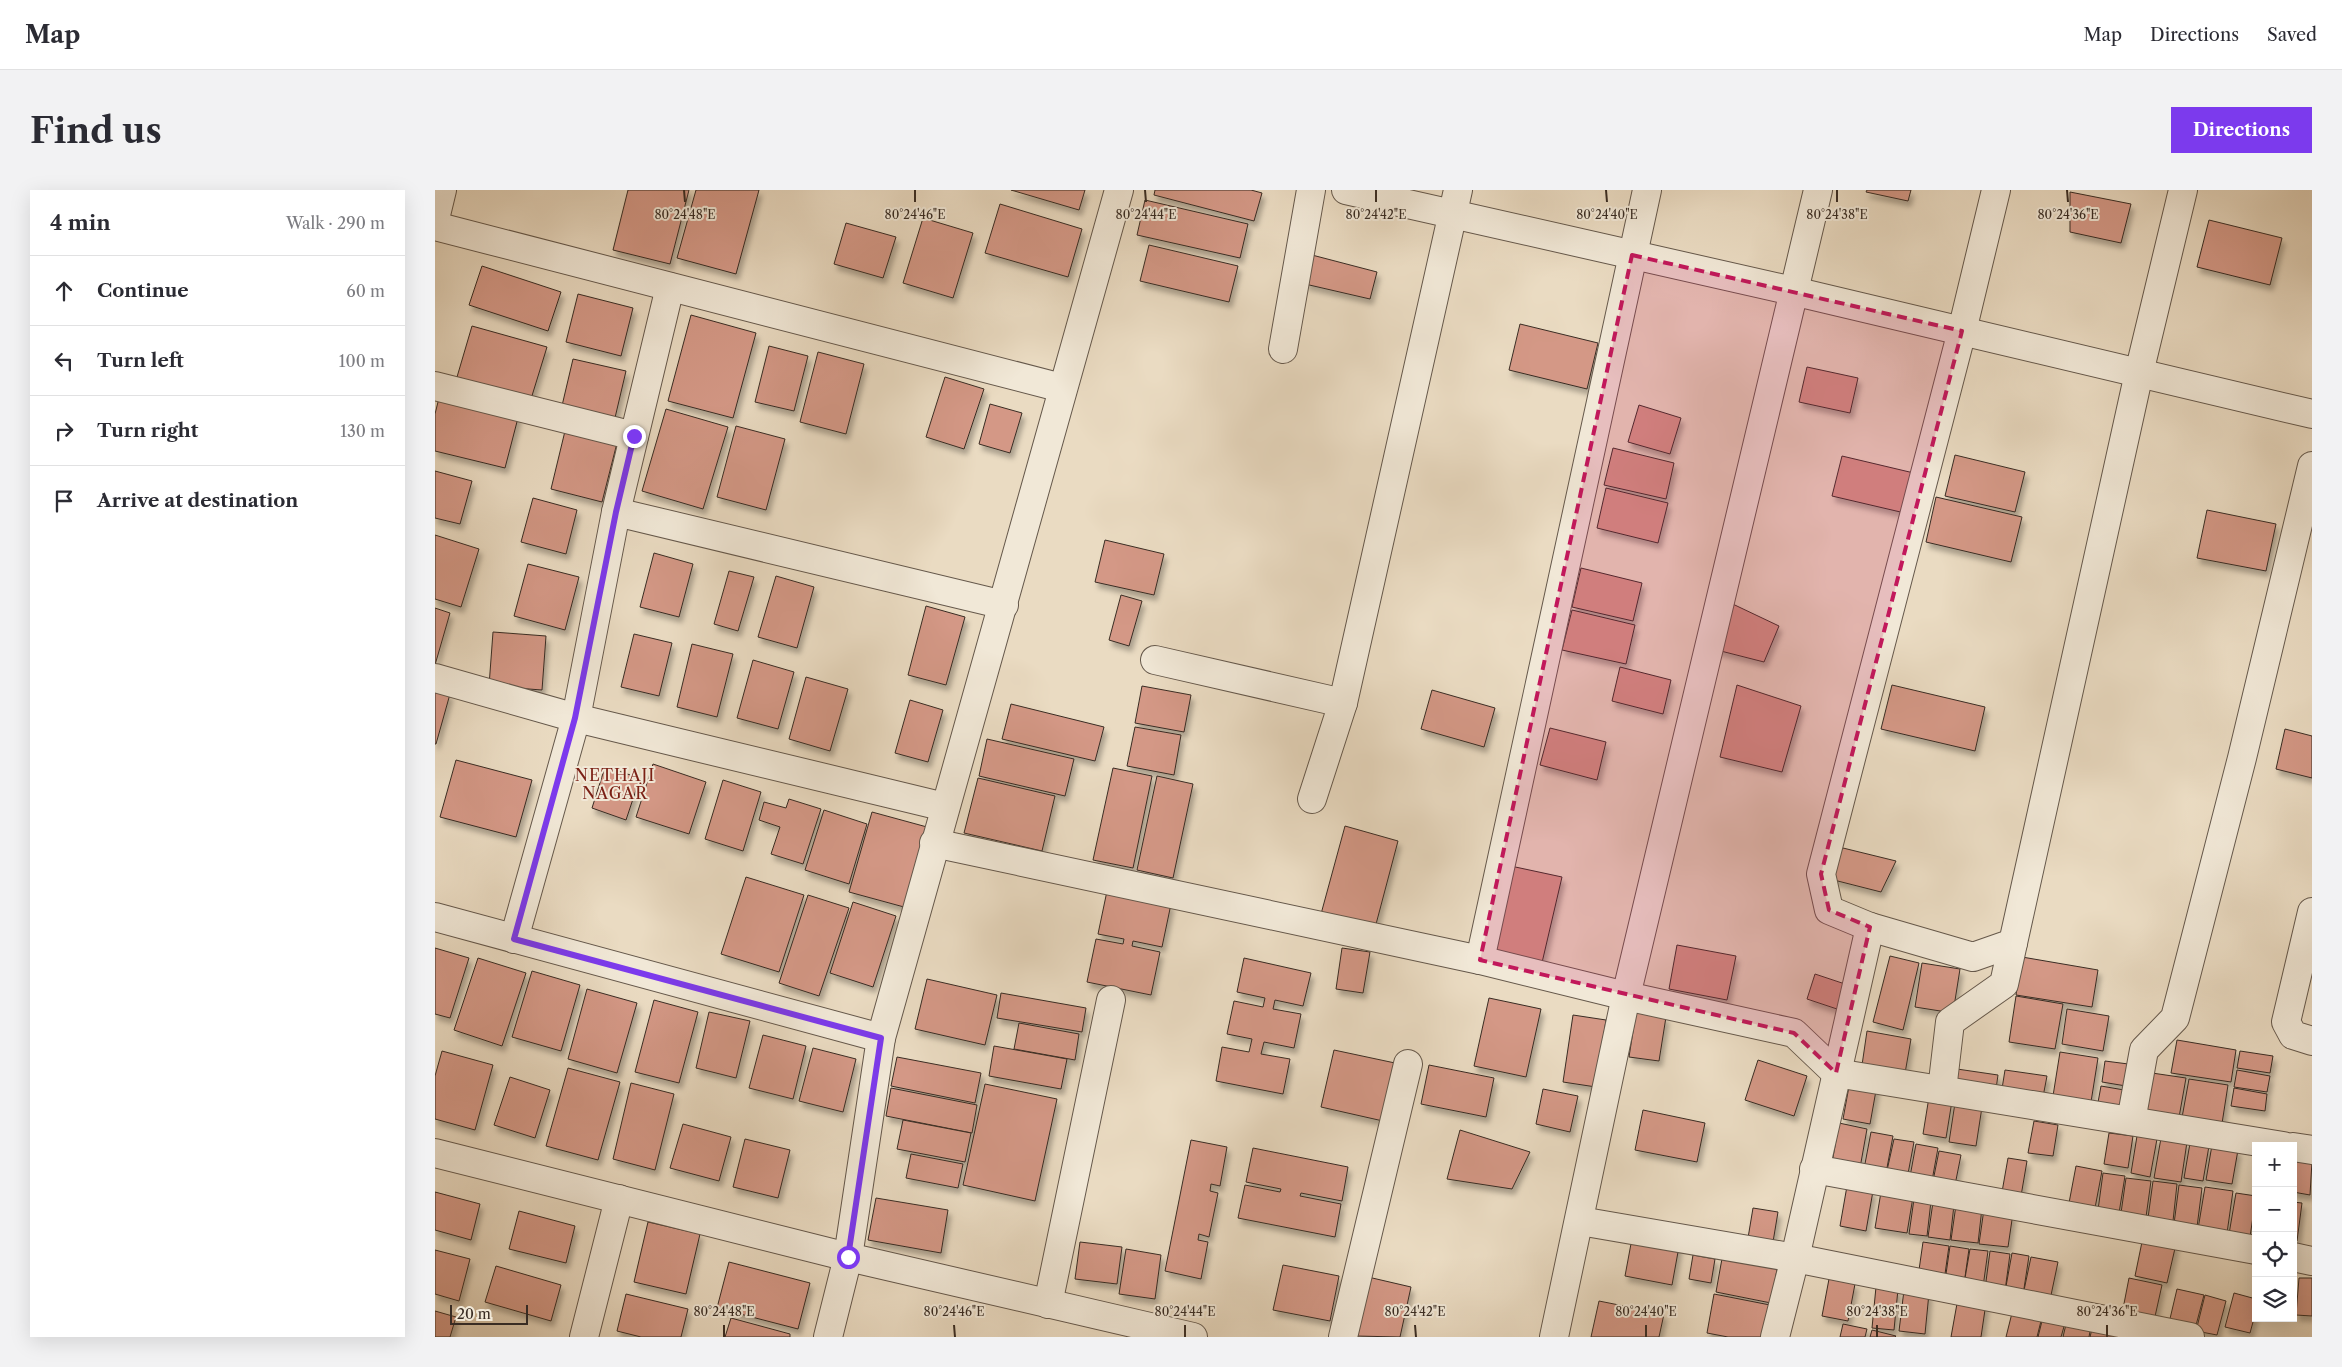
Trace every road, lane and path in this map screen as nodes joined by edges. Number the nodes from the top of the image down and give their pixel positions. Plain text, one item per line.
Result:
1 (442, 190) edge
2 (1119, 190) edge
3 (1311, 190) edge
4 (1346, 190) edge
5 (1647, 190) edge
6 (1817, 190) edge
7 (1996, 190) edge
8 (2183, 190) edge
9 (1455, 202) edge
10 (435, 219) edge
11 (435, 226) edge
12 (1632, 255) junction
13 (670, 287) junction
14 (1793, 291) junction
15 (1962, 331) junction
16 (1283, 349) dead end
17 (2139, 373) junction
18 (435, 386) edge
19 (1062, 388) junction
20 (2312, 414) edge
21 (634, 436) junction
22 (2312, 466) edge
23 (616, 512) junction
24 (1003, 605) junction
25 (1155, 660) dead end
26 (435, 678) edge
27 (1343, 703) junction
28 (575, 718) junction
29 (1312, 799) dead end
30 (945, 807) junction
31 (934, 843) junction
32 (2312, 912) edge
33 (435, 917) edge
34 (1869, 927) junction
35 (514, 939) junction
36 (2013, 943) junction
37 (1480, 960) junction
38 (1626, 996) junction
39 (1111, 1000) dead end
40 (881, 1038) junction
41 (2312, 1041) edge
42 (1408, 1064) dead end
43 (1836, 1073) junction
44 (1942, 1090) junction
45 (2131, 1121) junction
46 (2259, 1142) edge
47 (2297, 1148) edge
48 (2312, 1150) edge
49 (435, 1152) edge
50 (1815, 1170) junction
51 (619, 1199) junction
52 (1580, 1221) junction
53 (2252, 1249) edge
54 (848, 1257) junction
55 (1795, 1258) junction
56 (2297, 1258) edge
57 (2312, 1261) edge
58 (1048, 1304) junction
59 (1133, 1330) edge
60 (2154, 1333) edge
61 (584, 1337) edge
62 (828, 1337) edge
63 (1193, 1337) edge
64 (1343, 1337) edge
65 (1554, 1337) edge
66 (1775, 1337) edge
67 (2190, 1337) edge

1 - 10 street
2 - 19 street
3 - 16 street
4 - 9 street
5 - 12 street
6 - 14 street
7 - 15 street
8 - 17 street
9 - 12 street
9 - 27 street
11 - 13 street
12 - 14 street
12 - 37 street
13 - 19 street
13 - 21 street
14 - 15 street
14 - 38 street
15 - 17 street
15 - 34 street
17 - 20 street
17 - 36 street
18 - 21 street
19 - 24 street
21 - 23 street
22 - 45 street
23 - 24 street
23 - 28 street
24 - 30 street
25 - 27 street
26 - 28 street
27 - 29 street
28 - 30 street
28 - 35 street
30 - 31 street
31 - 37 street
31 - 40 street
32 - 41 street
33 - 35 street
34 - 36 street
34 - 43 street
35 - 40 street
36 - 44 street
37 - 38 street
38 - 43 street
38 - 52 street
39 - 58 street
40 - 54 street
42 - 64 street
43 - 44 street
43 - 50 street
44 - 45 street
45 - 46 street
47 - 48 street
49 - 51 street
50 - 53 street
50 - 55 street
51 - 54 street
51 - 61 street
52 - 55 street
52 - 65 street
54 - 58 street
54 - 62 street
55 - 60 street
55 - 66 street
56 - 57 street
58 - 59 street
59 - 63 street
60 - 67 street

